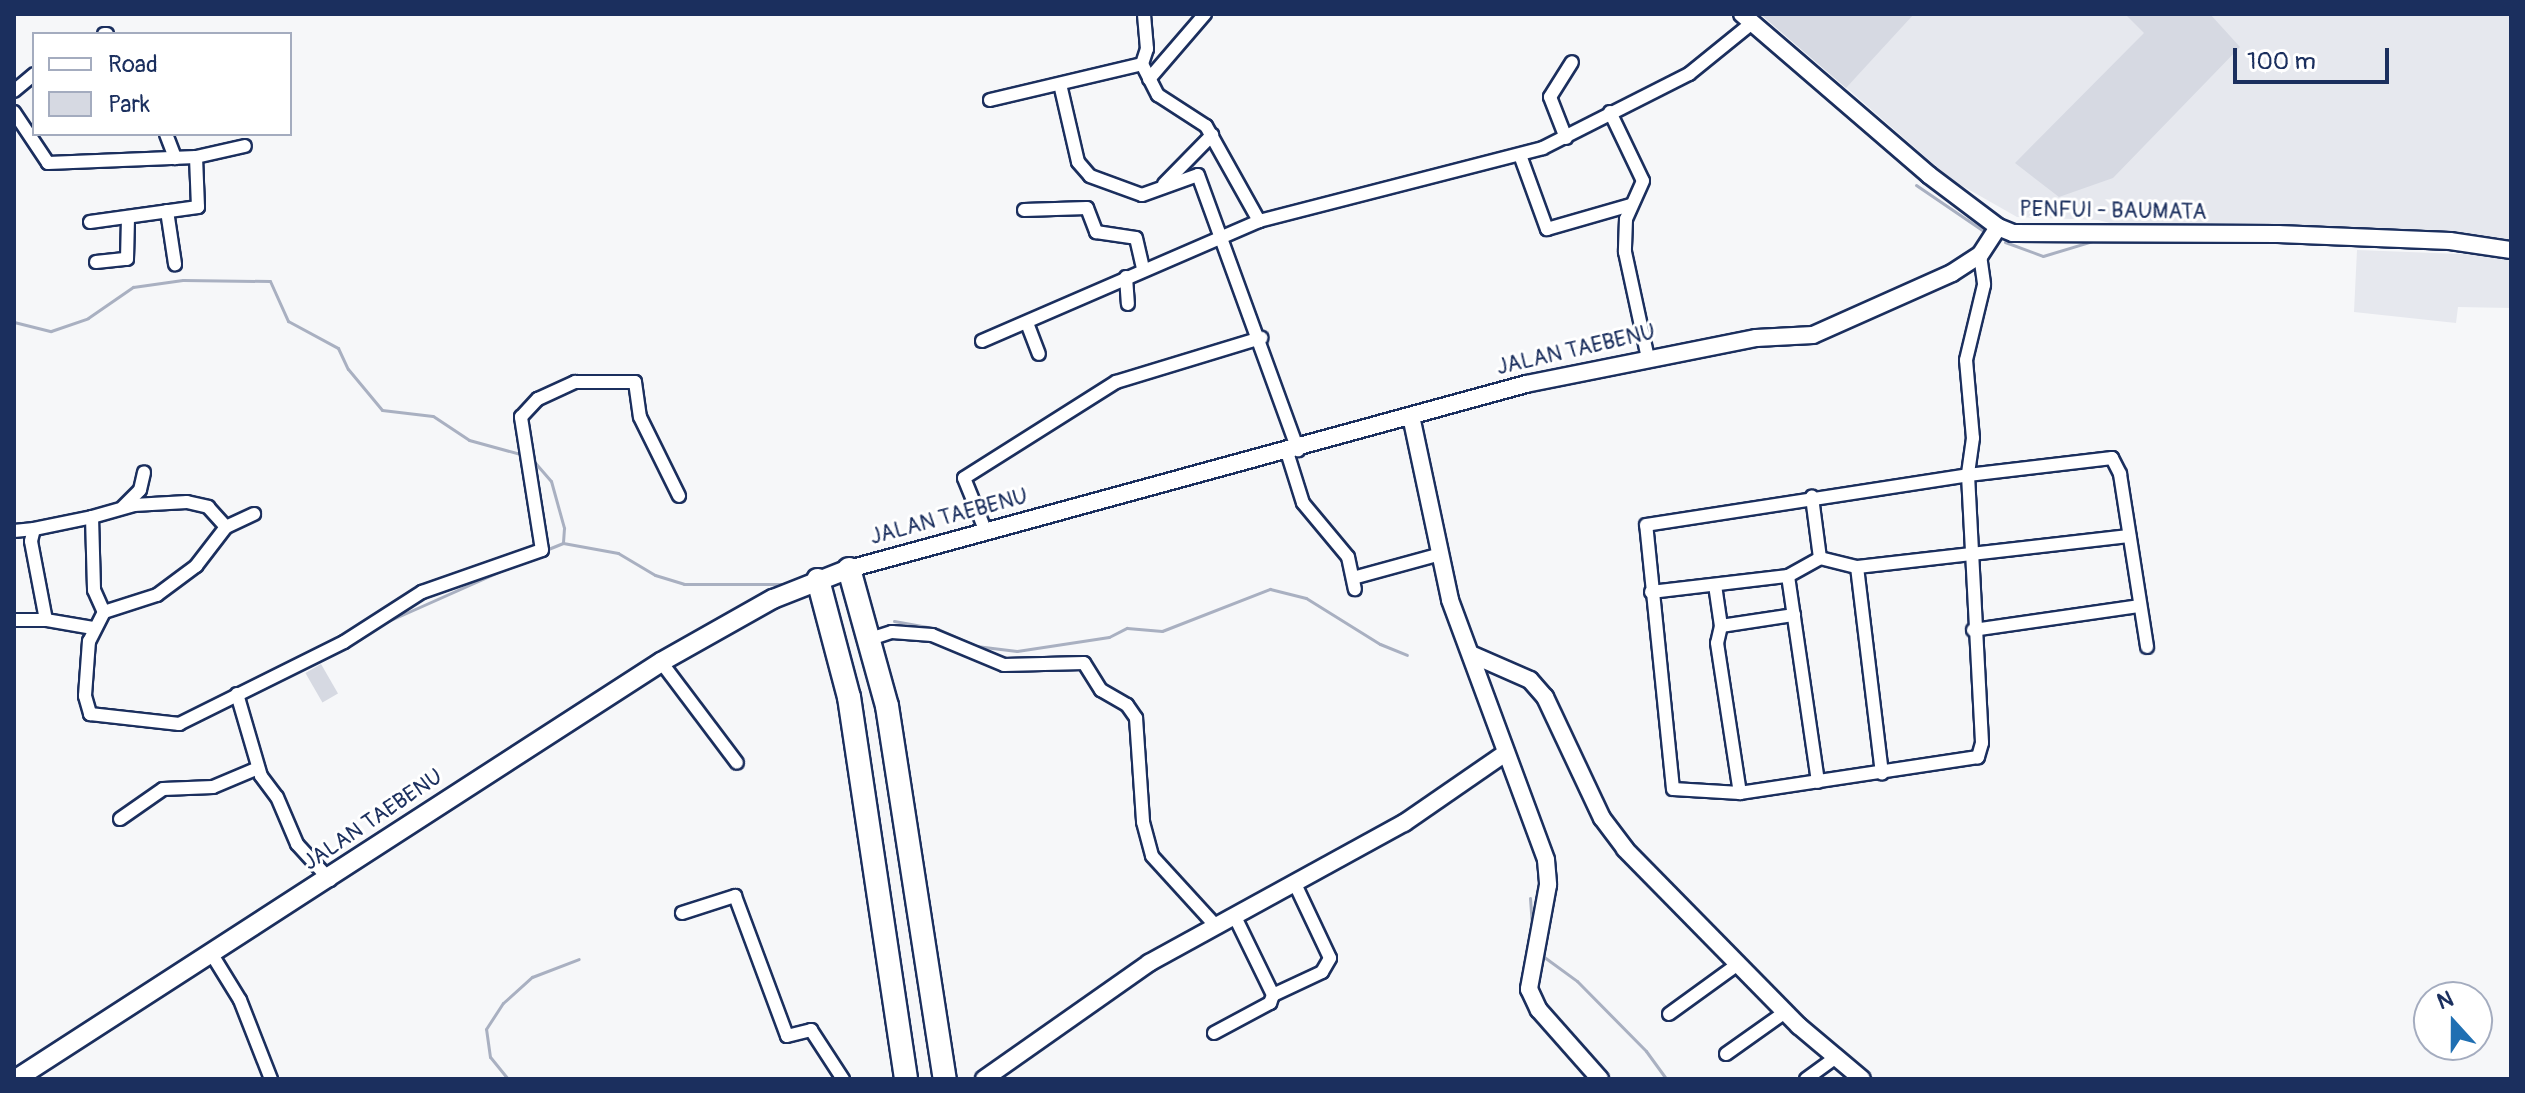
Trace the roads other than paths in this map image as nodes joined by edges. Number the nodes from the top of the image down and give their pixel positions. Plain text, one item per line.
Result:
1 (1144, 14) edge
2 (1205, 14) edge
3 (1747, 19) edge
4 (1572, 62) dead end
5 (1142, 64) junction
6 (32, 76) edge
7 (1149, 79) junction
8 (1060, 84) junction
9 (14, 91) edge
10 (990, 100) dead end
11 (14, 112) edge
12 (1610, 112) junction
13 (1212, 135) junction
14 (167, 136) edge
15 (1566, 138) junction
16 (245, 146) dead end
17 (1520, 155) junction
18 (196, 157) junction
19 (175, 158) junction
20 (1159, 189) junction
21 (1630, 205) junction
22 (1024, 210) dead end
23 (167, 211) junction
24 (128, 217) junction
25 (1259, 221) junction
26 (90, 222) dead end
27 (1995, 233) junction
28 (1223, 235) junction
29 (2511, 250) edge
30 (1980, 255) junction
31 (96, 262) dead end
32 (175, 264) dead end
33 (1143, 269) junction
34 (1126, 277) junction
35 (1128, 304) dead end
36 (1027, 323) junction
37 (1261, 338) junction
38 (982, 341) dead end
39 (1039, 354) dead end
40 (1648, 358) junction
41 (1411, 416) junction
42 (1293, 451) junction
43 (144, 472) dead end
44 (1968, 475) junction
45 (679, 496) dead end
46 (1812, 497) junction
47 (123, 507) junction
48 (254, 514) dead end
49 (92, 517) junction
50 (226, 527) junction
51 (34, 529) junction
52 (14, 531) edge
53 (986, 532) junction
54 (2129, 536) junction
55 (1968, 552) junction
56 (1441, 554) junction
57 (1820, 558) junction
58 (1857, 567) junction
59 (849, 569) junction
60 (1788, 576) junction
61 (812, 582) junction
62 (1715, 585) junction
63 (1651, 592) junction
64 (2139, 606) junction
65 (104, 612) junction
66 (1794, 615) junction
67 (14, 620) edge
68 (46, 620) junction
69 (1721, 626) junction
70 (93, 628) junction
71 (1973, 630) junction
72 (870, 639) junction
73 (2147, 647) dead end
74 (1473, 655) junction
75 (661, 662) junction
76 (237, 694) junction
77 (1504, 754) junction
78 (737, 763) dead end
79 (258, 768) junction
80 (1882, 773) junction
81 (1818, 782) junction
82 (1740, 793) junction
83 (120, 819) dead end
84 (330, 880) junction
85 (1295, 884) junction
86 (682, 913) dead end
87 (1235, 917) junction
88 (1216, 926) junction
89 (211, 953) junction
90 (1738, 964) junction
91 (1273, 995) junction
92 (1785, 1012) junction
93 (1669, 1014) dead end
94 (1214, 1033) dead end
95 (1726, 1054) dead end
96 (1836, 1057) junction
97 (16, 1079) edge
98 (271, 1079) edge
99 (843, 1079) edge
100 (906, 1079) edge
101 (945, 1079) edge
102 (984, 1079) edge
103 (1600, 1079) edge
104 (1806, 1079) edge
105 (1862, 1079) edge

1 - 5 street
2 - 7 street
3 - 12 street
3 - 27 street, PENFUI - BAUMATA
4 - 15 street
5 - 7 street
5 - 8 street
6 - 9 street
7 - 13 street
8 - 10 street
8 - 20 street
11 - 19 street
12 - 15 street
12 - 21 street
13 - 20 street
13 - 25 street
14 - 19 street
15 - 17 street
16 - 18 street
17 - 21 street
17 - 25 street
18 - 19 street
18 - 23 street
20 - 28 street
21 - 40 street
22 - 33 street
23 - 24 street
23 - 32 street
24 - 26 street
24 - 31 street
25 - 28 street
27 - 29 street, PENFUI - BAUMATA
27 - 30 street, JALAN TAEBENU
28 - 33 street
28 - 37 street
30 - 40 street, JALAN TAEBENU
30 - 44 street
33 - 34 street
34 - 35 street
34 - 36 street
36 - 38 street
36 - 39 street
37 - 42 street
37 - 53 street
40 - 41 street, JALAN TAEBENU
41 - 42 street, JALAN TAEBENU
41 - 56 street
42 - 53 street, JALAN TAEBENU
42 - 56 street
43 - 47 street
44 - 46 street
44 - 54 street
44 - 55 street
45 - 76 street
46 - 57 street
46 - 63 street
47 - 49 street
47 - 50 street
48 - 50 street
49 - 51 street
49 - 65 street
50 - 65 street
51 - 52 street
51 - 68 street
53 - 59 street, JALAN TAEBENU
54 - 55 street
54 - 64 street
55 - 58 street
55 - 71 street
56 - 74 street
57 - 58 street
57 - 60 street
58 - 80 street
59 - 61 main road, JALAN TAEBENU
59 - 72 highway
60 - 62 street
60 - 66 street
61 - 75 main road, JALAN TAEBENU
61 - 100 highway
62 - 63 street
62 - 69 street
63 - 82 street
64 - 71 street
64 - 73 street
65 - 70 street
66 - 69 street
66 - 81 street
67 - 68 street
68 - 70 street
69 - 82 street
70 - 76 street
71 - 80 street
72 - 88 street
72 - 101 highway
74 - 77 street
74 - 90 street
75 - 78 street
75 - 84 main road, JALAN TAEBENU
76 - 79 street
77 - 85 street
77 - 103 street
79 - 83 street
79 - 84 street
80 - 81 street
81 - 82 street
84 - 89 main road, JALAN TAEBENU
85 - 87 street
85 - 91 street
86 - 99 street
87 - 88 street
87 - 91 street
88 - 102 street
89 - 97 main road, JALAN TAEBENU
89 - 98 street
90 - 92 street
90 - 93 street
91 - 94 street
92 - 95 street
92 - 96 street
96 - 104 street
96 - 105 street

